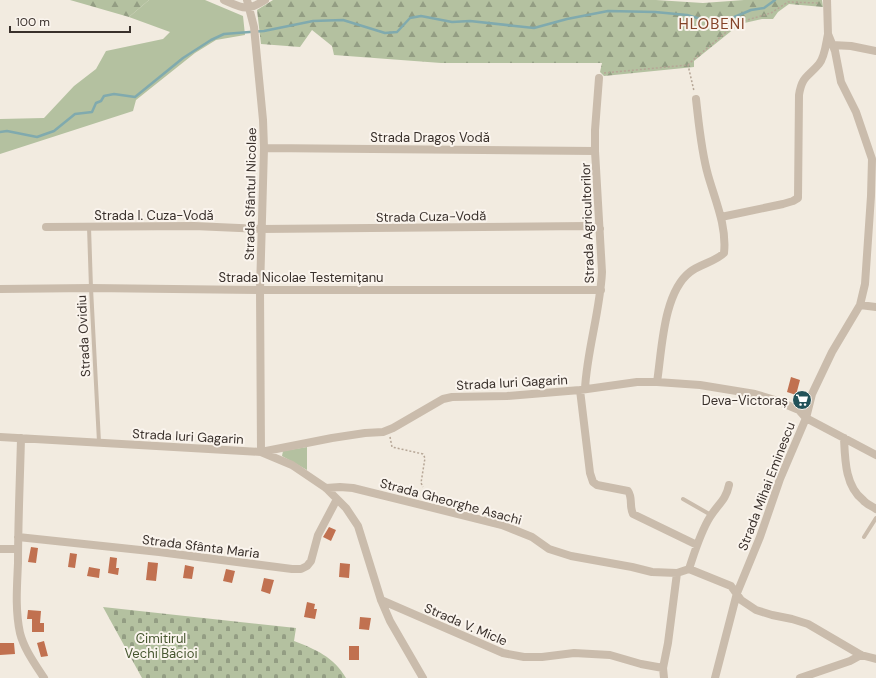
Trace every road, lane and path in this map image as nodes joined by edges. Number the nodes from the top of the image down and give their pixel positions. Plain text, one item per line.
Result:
1 (224, 0) edge
2 (247, 0) edge
3 (265, 0) edge
4 (827, 1) edge
5 (249, 8) junction
6 (828, 34) junction
7 (832, 45) junction
8 (876, 51) edge
9 (836, 58) junction
10 (820, 63) junction
11 (688, 66) junction
12 (599, 78) joint
13 (696, 99) joint
14 (264, 148) junction
15 (595, 151) junction
16 (874, 158) edge
17 (721, 217) junction
18 (46, 227) dead end
19 (89, 227) junction
20 (262, 229) junction
21 (600, 229) junction
22 (91, 288) junction
23 (0, 289) edge
24 (260, 290) junction
25 (601, 290) junction
26 (860, 304) junction
27 (876, 307) edge
28 (657, 382) junction
29 (583, 389) junction
30 (806, 418) junction
31 (389, 430) junction
32 (0, 437) edge
33 (21, 438) junction
34 (844, 438) junction
35 (99, 443) junction
36 (261, 452) junction
37 (876, 455) edge
38 (729, 485) dead end
39 (326, 488) junction
40 (423, 488) dead end
41 (337, 499) junction
42 (683, 499) dead end
43 (876, 509) edge
44 (711, 515) junction
45 (876, 518) edge
46 (18, 537) junction
47 (864, 537) dead end
48 (697, 545) junction
49 (0, 549) edge
50 (18, 549) junction
51 (689, 569) junction
52 (677, 573) junction
53 (737, 593) junction
54 (381, 600) junction
55 (861, 655) junction
56 (876, 659) edge
57 (663, 668) junction
58 (44, 678) edge
59 (423, 678) edge
60 (664, 678) edge
61 (714, 678) edge
62 (800, 678) edge

1 - 5 street
2 - 5 street, Strada Sfântul Nicolae
3 - 5 street
4 - 6 street, Strada Mihai Eminescu
4 - 11 path
5 - 14 street, Strada Sfântul Nicolae
6 - 7 street, Strada Mihai Eminescu
6 - 10 street
7 - 8 street
7 - 9 street, Strada Mihai Eminescu
9 - 10 street
9 - 16 street, Strada Mihai Eminescu
10 - 17 street
11 - 12 path
11 - 13 path
12 - 15 street, Strada Agricultorilor
13 - 17 street
14 - 15 street, Strada Dragoș Vodă
14 - 20 street, Strada Sfântul Nicolae
15 - 21 street, Strada Agricultorilor
16 - 26 street, Strada Mihai Eminescu
17 - 28 street
18 - 19 street, Strada I. Cuza-Vodă
19 - 20 street, Strada I. Cuza-Vodă
19 - 22 lane, Strada Ovidiu
20 - 21 street, Strada Cuza-Vodă
20 - 24 street, Strada Sfântul Nicolae
21 - 25 street, Strada Agricultorilor
22 - 23 street, Strada Nicolae Testemițanu
22 - 24 street, Strada Nicolae Testemițanu
22 - 35 lane, Strada Ovidiu
24 - 25 street, Strada Nicolae Testemițanu
24 - 36 street, Strada Sfântul Nicolae
25 - 29 street, Strada Agricultorilor
26 - 27 street
26 - 30 street, Strada Mihai Eminescu
28 - 29 street, Strada Iuri Gagarin
28 - 30 street, Strada Iuri Gagarin
29 - 31 street, Strada Iuri Gagarin
29 - 48 street, Strada Agricultorilor
30 - 34 street, Strada Iuri Gagarin
30 - 53 street, Strada Mihai Eminescu
31 - 36 street, Strada Iuri Gagarin
31 - 40 path
32 - 33 street, Strada Iuri Gagarin
33 - 35 street, Strada Iuri Gagarin
33 - 46 street
34 - 37 street, Strada Iuri Gagarin
34 - 43 street
35 - 36 street, Strada Iuri Gagarin
36 - 39 street
38 - 44 street
39 - 41 street
39 - 52 street, Strada Gheorghe Asachi
41 - 46 street, Strada Sfânta Maria
41 - 54 street
42 - 44 lane
44 - 48 street
45 - 47 lane
46 - 50 street
48 - 51 street
49 - 50 street
50 - 58 street
51 - 52 street, Strada Gheorghe Asachi
51 - 53 street
52 - 57 street
53 - 55 street
53 - 61 street, Strada Mihai Eminescu
54 - 57 street, Strada V. Micle
54 - 59 street
55 - 56 street
55 - 62 street
57 - 60 street

